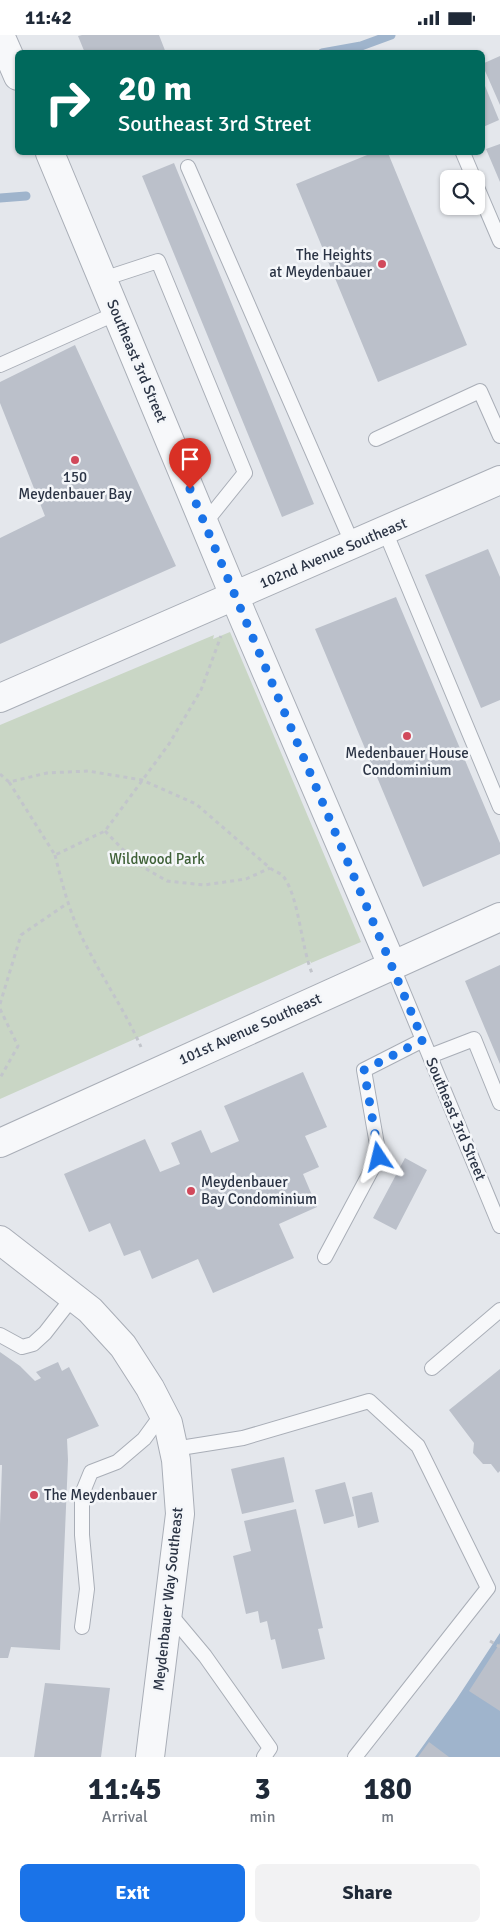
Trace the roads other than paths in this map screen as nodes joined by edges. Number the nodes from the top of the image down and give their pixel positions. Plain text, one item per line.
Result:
1 (51, 155) edge
2 (463, 155) edge
3 (188, 167) dead end
4 (470, 170) edge
5 (485, 206) edge
6 (500, 241) edge
7 (103, 279) junction
8 (117, 313) junction
9 (0, 365) edge
10 (500, 435) edge
11 (376, 439) dead end
12 (500, 480) edge
13 (204, 524) junction
14 (385, 531) junction
15 (353, 545) junction
16 (235, 596) junction
17 (0, 698) edge
18 (500, 807) edge
19 (500, 917) edge
20 (392, 965) junction
21 (423, 1040) junction
22 (430, 1056) junction
23 (500, 1103) edge
24 (0, 1143) edge
25 (500, 1224) edge
26 (0, 1240) edge
27 (325, 1257) dead end
28 (73, 1297) junction
29 (500, 1310) edge
30 (0, 1335) edge
31 (432, 1368) dead end
32 (163, 1413) junction
33 (174, 1449) junction
34 (168, 1612) junction
35 (82, 1627) dead end
36 (150, 1757) edge
37 (264, 1757) edge
38 (355, 1757) edge

1 - 7 street, Southeast 3rd Street
2 - 4 lane
3 - 15 lane
5 - 6 lane
7 - 8 street, Southeast 3rd Street
7 - 13 lane
8 - 9 lane
8 - 13 street, Southeast 3rd Street
10 - 11 lane
12 - 14 street, 102nd Avenue Southeast
13 - 16 street, Southeast 3rd Street
14 - 15 street, 102nd Avenue Southeast
14 - 18 lane
15 - 16 street, 102nd Avenue Southeast
16 - 17 street, 102nd Avenue Southeast
16 - 20 street, Southeast 3rd Street
19 - 20 street, 101st Avenue Southeast
20 - 21 lane, Southeast 3rd Street
20 - 24 street, 101st Avenue Southeast
21 - 22 lane, Southeast 3rd Street
21 - 27 lane, Southeast 3rd Street
22 - 23 lane
22 - 25 lane, Southeast 3rd Street
26 - 28 street, Meydenbauer Way Southeast
28 - 30 lane
28 - 32 street, Meydenbauer Way Southeast
29 - 31 lane
32 - 33 street, Meydenbauer Way Southeast
32 - 35 lane
33 - 34 street, Meydenbauer Way Southeast
33 - 38 lane
34 - 36 street, Meydenbauer Way Southeast
34 - 37 lane

